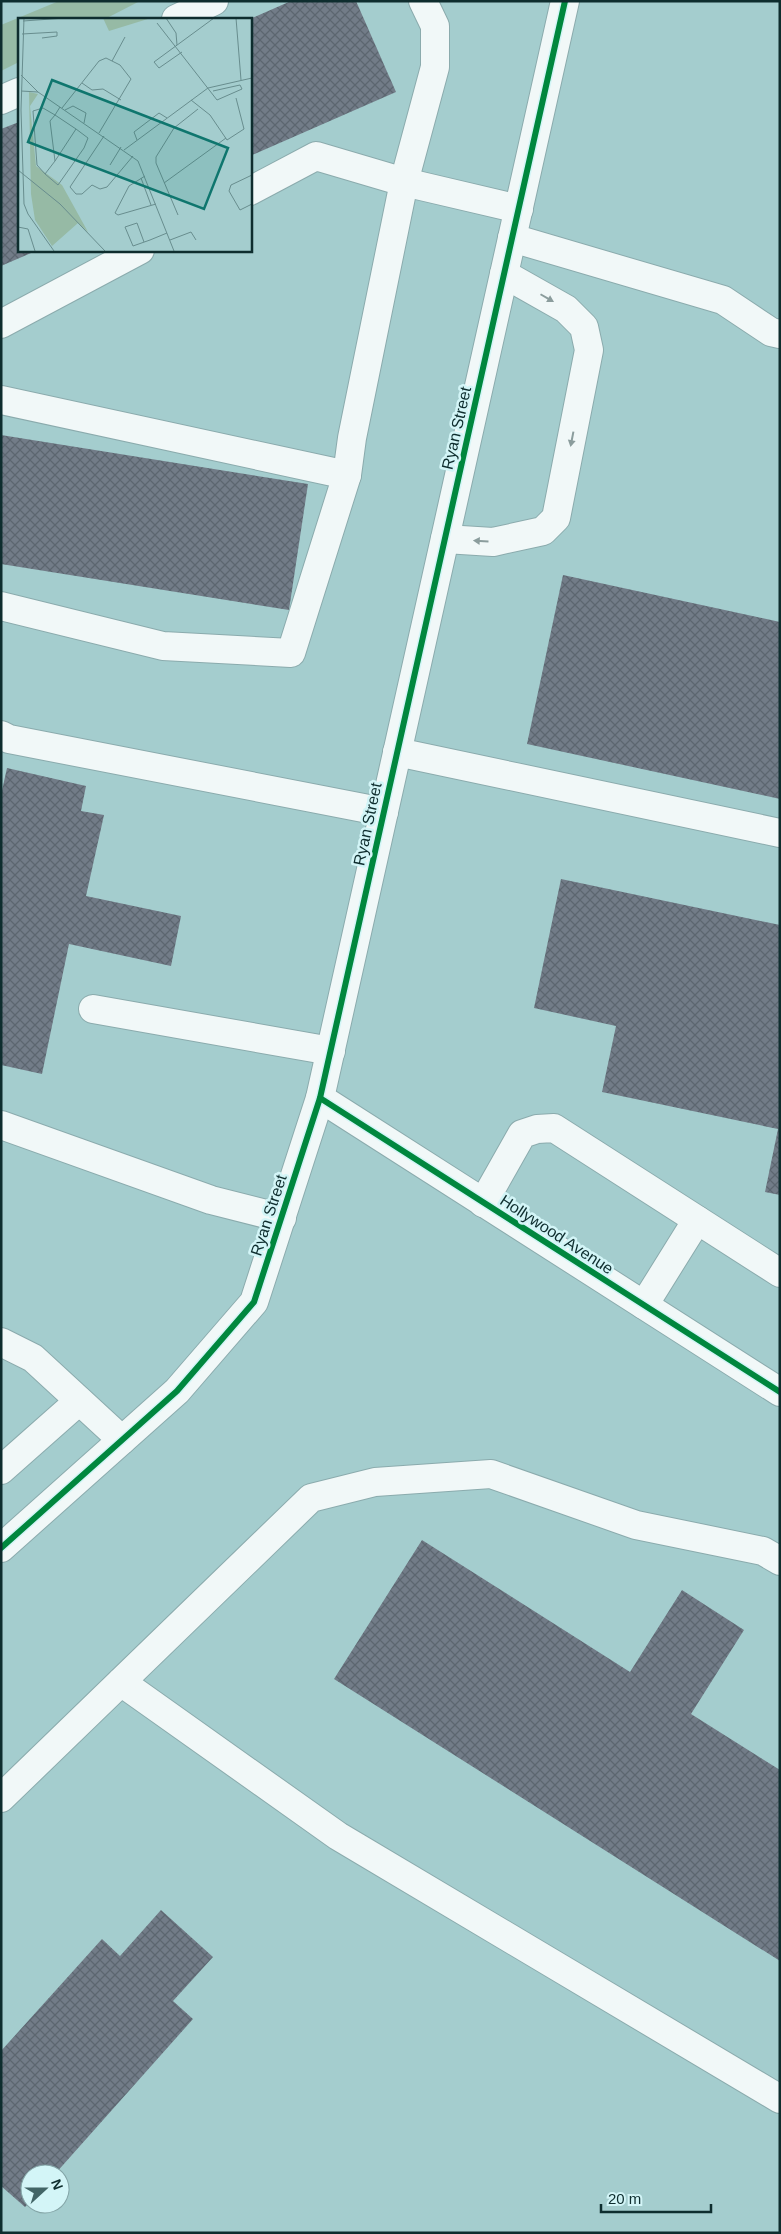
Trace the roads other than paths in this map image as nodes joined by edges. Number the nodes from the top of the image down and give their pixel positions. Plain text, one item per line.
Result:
1 (214, 1) edge
2 (423, 1) edge
3 (564, 1) edge
4 (178, 18) edge
5 (18, 92) edge
6 (1, 100) edge
7 (404, 182) junction
8 (251, 190) edge
9 (519, 209) junction
10 (512, 238) junction
11 (138, 251) edge
12 (504, 274) junction
13 (1, 324) edge
14 (780, 334) edge
15 (1, 400) edge
16 (347, 476) junction
17 (445, 539) junction
18 (1, 606) edge
19 (1, 735) edge
20 (397, 752) junction
21 (384, 812) junction
22 (780, 833) edge
23 (93, 1009) dead end
24 (331, 1051) junction
25 (320, 1098) junction
26 (1, 1125) edge
27 (483, 1203) junction
28 (282, 1218) junction
29 (697, 1220) junction
30 (780, 1273) edge
31 (644, 1305) junction
32 (1, 1342) edge
33 (780, 1392) edge
34 (79, 1401) junction
35 (122, 1440) junction
36 (1, 1470) edge
37 (1, 1548) edge
38 (780, 1561) edge
39 (121, 1682) junction
40 (1, 1798) edge
41 (780, 2099) edge

1 - 4 street
2 - 7 street
3 - 9 street, Ryan Street
5 - 6 street
7 - 8 street
7 - 9 street
7 - 16 street
9 - 10 street, Ryan Street
10 - 12 street, Ryan Street
10 - 14 street
11 - 13 street
12 - 17 street, Ryan Street
12 -> 17 street
15 - 16 street
16 - 18 street
17 - 20 street, Ryan Street
19 - 21 street
20 - 21 street, Ryan Street
20 - 22 street
21 - 24 street, Ryan Street
23 - 24 street
24 - 25 street, Ryan Street
25 - 27 street, Hollywood Avenue
25 - 28 street, Ryan Street
26 - 28 street
27 - 29 street
27 - 31 street, Hollywood Avenue
28 - 35 street, Ryan Street
29 - 30 street
29 - 31 street
31 - 33 street, Hollywood Avenue
32 - 34 street
34 - 35 street
34 - 36 street
35 - 37 street, Ryan Street
38 - 39 street
39 - 40 street
39 - 41 street

